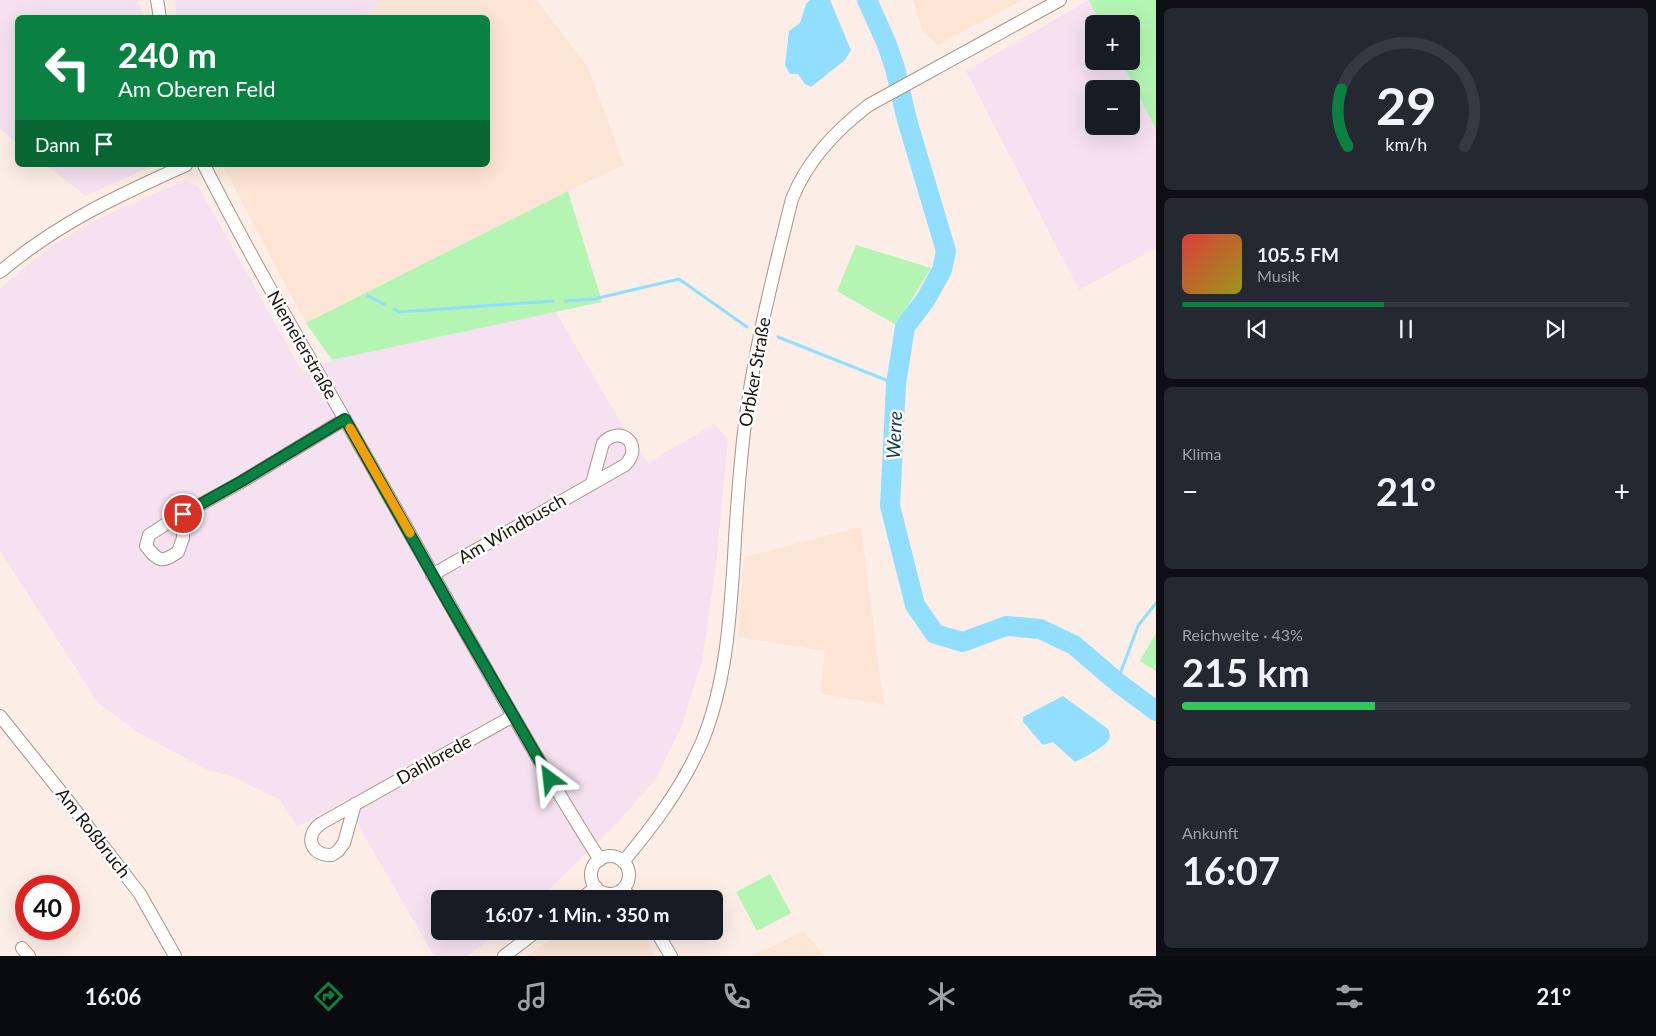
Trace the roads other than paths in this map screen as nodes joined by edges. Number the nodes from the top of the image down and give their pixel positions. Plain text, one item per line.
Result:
1 (156, 0) edge
2 (1060, 0) edge
3 (159, 15) edge
4 (182, 167) edge
5 (205, 167) edge
6 (0, 272) edge
7 (345, 419) junction
8 (592, 483) dead end
9 (183, 514) dead end
10 (432, 575) junction
11 (0, 716) edge
12 (513, 716) junction
13 (355, 804) dead end
14 (600, 860) junction
15 (623, 862) junction
16 (596, 887) junction
17 (592, 890) edge
18 (600, 890) edge
19 (628, 890) edge
20 (525, 940) edge
21 (661, 940) edge
22 (175, 956) edge
23 (504, 956) edge
24 (671, 956) edge

1 - 3 street
2 - 15 street, Orbker Straße
4 - 6 street
5 - 7 street, Niemeierstraße
7 - 9 street
7 - 10 street, Niemeierstraße
8 - 10 street, Am Windbusch
10 - 12 street, Niemeierstraße
11 - 22 street, Am Roßbruch
12 - 13 street, Dahlbrede
12 - 14 street, Niemeierstraße
14 - 15 street
14 - 16 street
15 - 19 street
16 - 17 street
16 - 18 street
20 - 23 street
21 - 24 street

